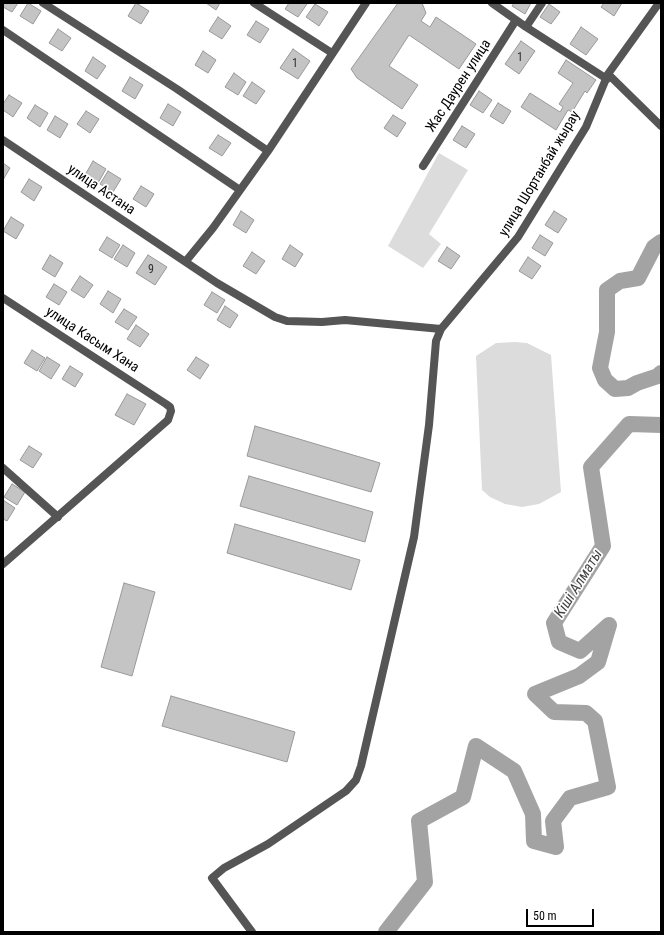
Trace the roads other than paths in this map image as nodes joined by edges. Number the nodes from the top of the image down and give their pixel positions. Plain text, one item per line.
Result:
1 (43, 3) edge
2 (254, 3) edge
3 (366, 3) edge
4 (492, 3) edge
5 (542, 3) edge
6 (659, 3) edge
7 (516, 20) junction
8 (526, 27) junction
9 (3, 30) edge
10 (332, 53) junction
11 (607, 77) junction
12 (661, 126) edge
13 (3, 140) edge
14 (268, 151) junction
15 (423, 166) dead end
16 (240, 190) junction
17 (186, 261) junction
18 (3, 298) edge
19 (441, 329) junction
20 (3, 468) edge
21 (58, 517) junction
22 (3, 564) edge
23 (252, 932) edge

1 - 14 street
2 - 10 street
3 - 10 street
4 - 7 street
5 - 8 street
6 - 11 street, улица Шортанбай жырау
7 - 8 street
7 - 15 street, Жас Даурен улица
8 - 11 street
9 - 16 street
10 - 14 street
11 - 12 street
11 - 19 street, улица Шортанбай жырау
13 - 17 street, улица Астана
14 - 16 street
16 - 17 street
17 - 19 street, улица Астана
18 - 21 street, улица Касым Хана
19 - 23 street
20 - 21 street
21 - 22 street

